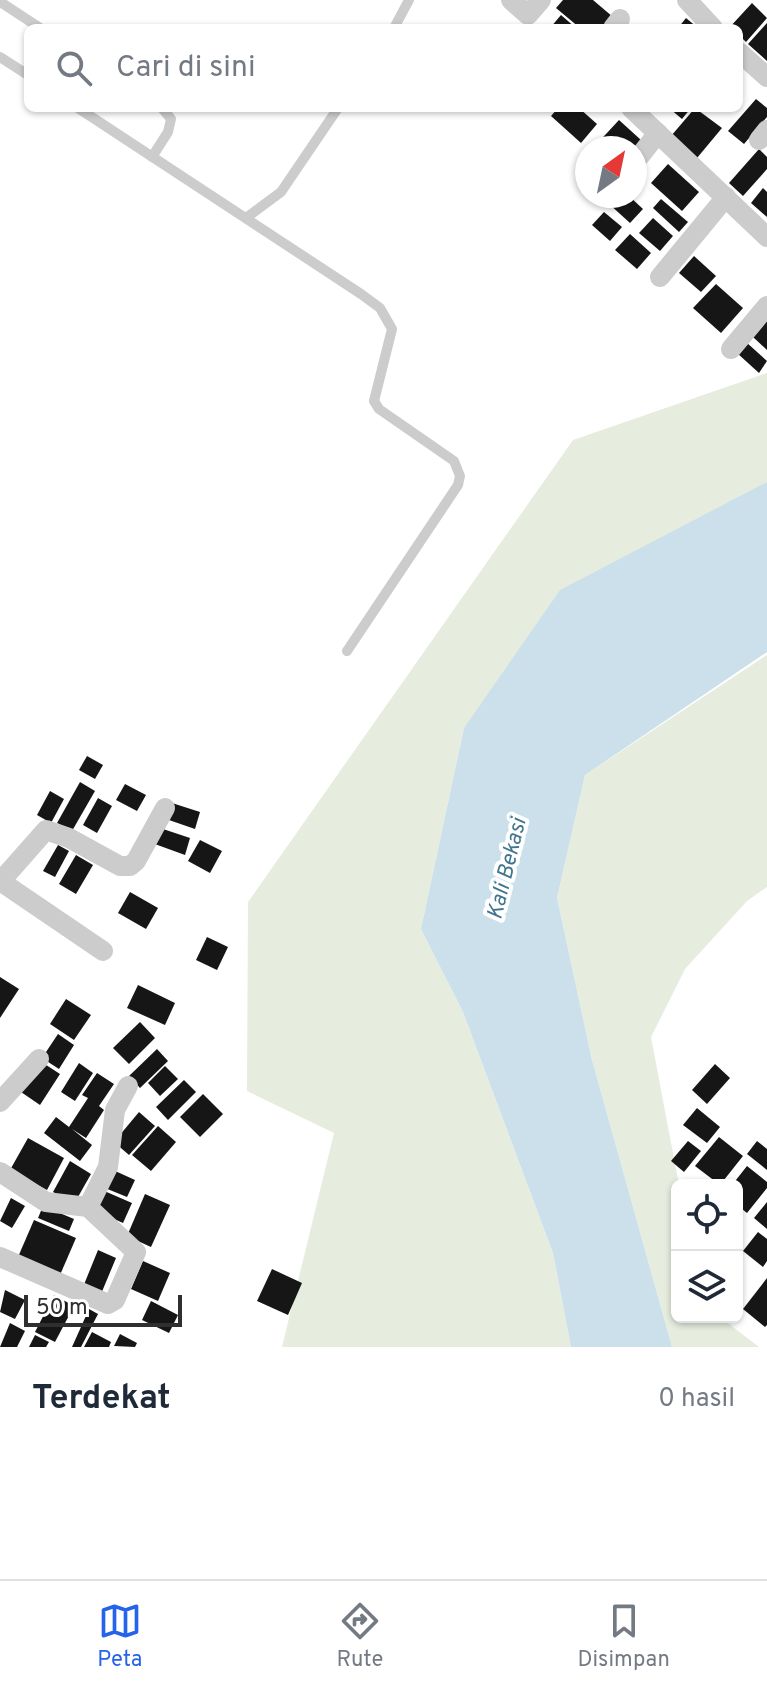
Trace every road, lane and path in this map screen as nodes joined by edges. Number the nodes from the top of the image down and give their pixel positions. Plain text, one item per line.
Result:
1 (409, 0) edge
2 (511, 0) edge
3 (687, 0) edge
4 (2, 3) dead end
5 (537, 14) edge
6 (34, 24) edge
7 (396, 24) edge
8 (709, 24) edge
9 (743, 56) edge
10 (0, 57) edge
11 (24, 72) edge
12 (767, 77) edge
13 (84, 112) edge
14 (165, 112) edge
15 (335, 112) edge
16 (642, 112) edge
17 (658, 133) junction
18 (647, 147) edge
19 (152, 157) junction
20 (726, 197) junction
21 (246, 218) junction
22 (767, 237) edge
23 (660, 277) dead end
24 (767, 306) edge
25 (731, 349) dead end
26 (347, 651) dead end
27 (165, 808) dead end
28 (0, 881) edge
29 (103, 951) dead end
30 (39, 1059) dead end
31 (128, 1086) dead end
32 (0, 1102) edge
33 (0, 1172) edge
34 (88, 1207) junction
35 (0, 1257) edge

1 - 7 lane
2 - 5 street
3 - 8 street
4 - 6 lane
9 - 12 street
10 - 11 lane
13 - 19 lane
14 - 19 lane
15 - 21 lane
16 - 17 street
17 - 18 street
17 - 20 street
19 - 21 lane
20 - 22 street
20 - 23 street
21 - 26 lane
24 - 25 street
27 - 28 street
28 - 29 street
30 - 32 street
31 - 34 street
33 - 34 street
34 - 35 street

